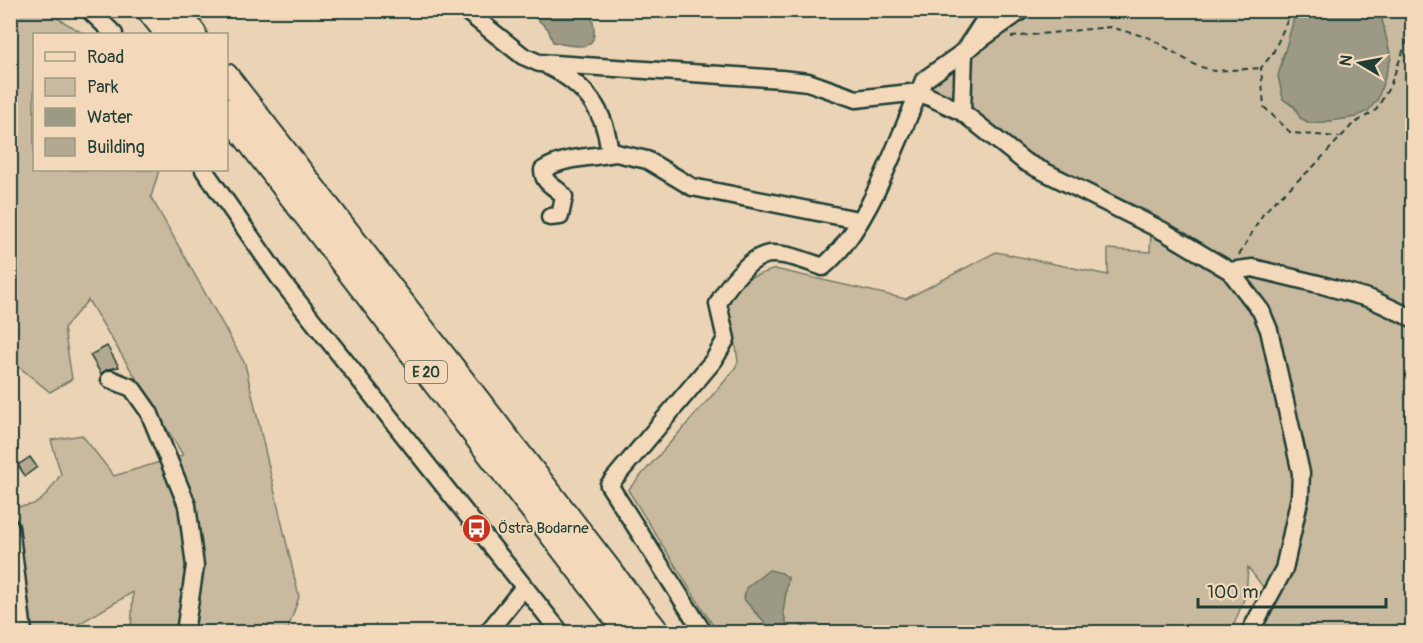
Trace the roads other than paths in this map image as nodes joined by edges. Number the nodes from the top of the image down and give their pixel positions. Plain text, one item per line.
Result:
1 (89, 10) edge
2 (149, 10) edge
3 (176, 10) edge
4 (465, 10) edge
5 (991, 10) edge
6 (1022, 10) edge
7 (113, 33) edge
8 (167, 33) edge
9 (193, 33) edge
10 (964, 52) junction
11 (543, 63) junction
12 (228, 79) edge
13 (920, 92) junction
14 (962, 112) junction
15 (228, 114) edge
16 (616, 153) junction
17 (205, 171) edge
18 (550, 218) dead end
19 (858, 220) junction
20 (1230, 271) junction
21 (1413, 318) edge
22 (110, 379) dead end
23 (10, 527) edge
24 (524, 587) junction
25 (23, 633) edge
26 (185, 633) edge
27 (488, 633) edge
28 (560, 633) edge
29 (627, 633) edge
30 (657, 633) edge
31 (704, 633) edge
32 (1250, 633) edge

1 - 7 street
2 - 8 highway
3 - 9 highway
4 - 11 street
5 - 10 street
6 - 10 street
10 - 13 street
10 - 14 street
11 - 13 street
11 - 16 street
12 - 30 highway, E 20
13 - 14 street
13 - 19 street
14 - 20 street
15 - 29 highway, E 20
16 - 18 street
16 - 19 street
17 - 24 street
19 - 31 street
20 - 21 street
20 - 32 street
22 - 26 street
23 - 25 street
24 - 27 street
24 - 28 street

